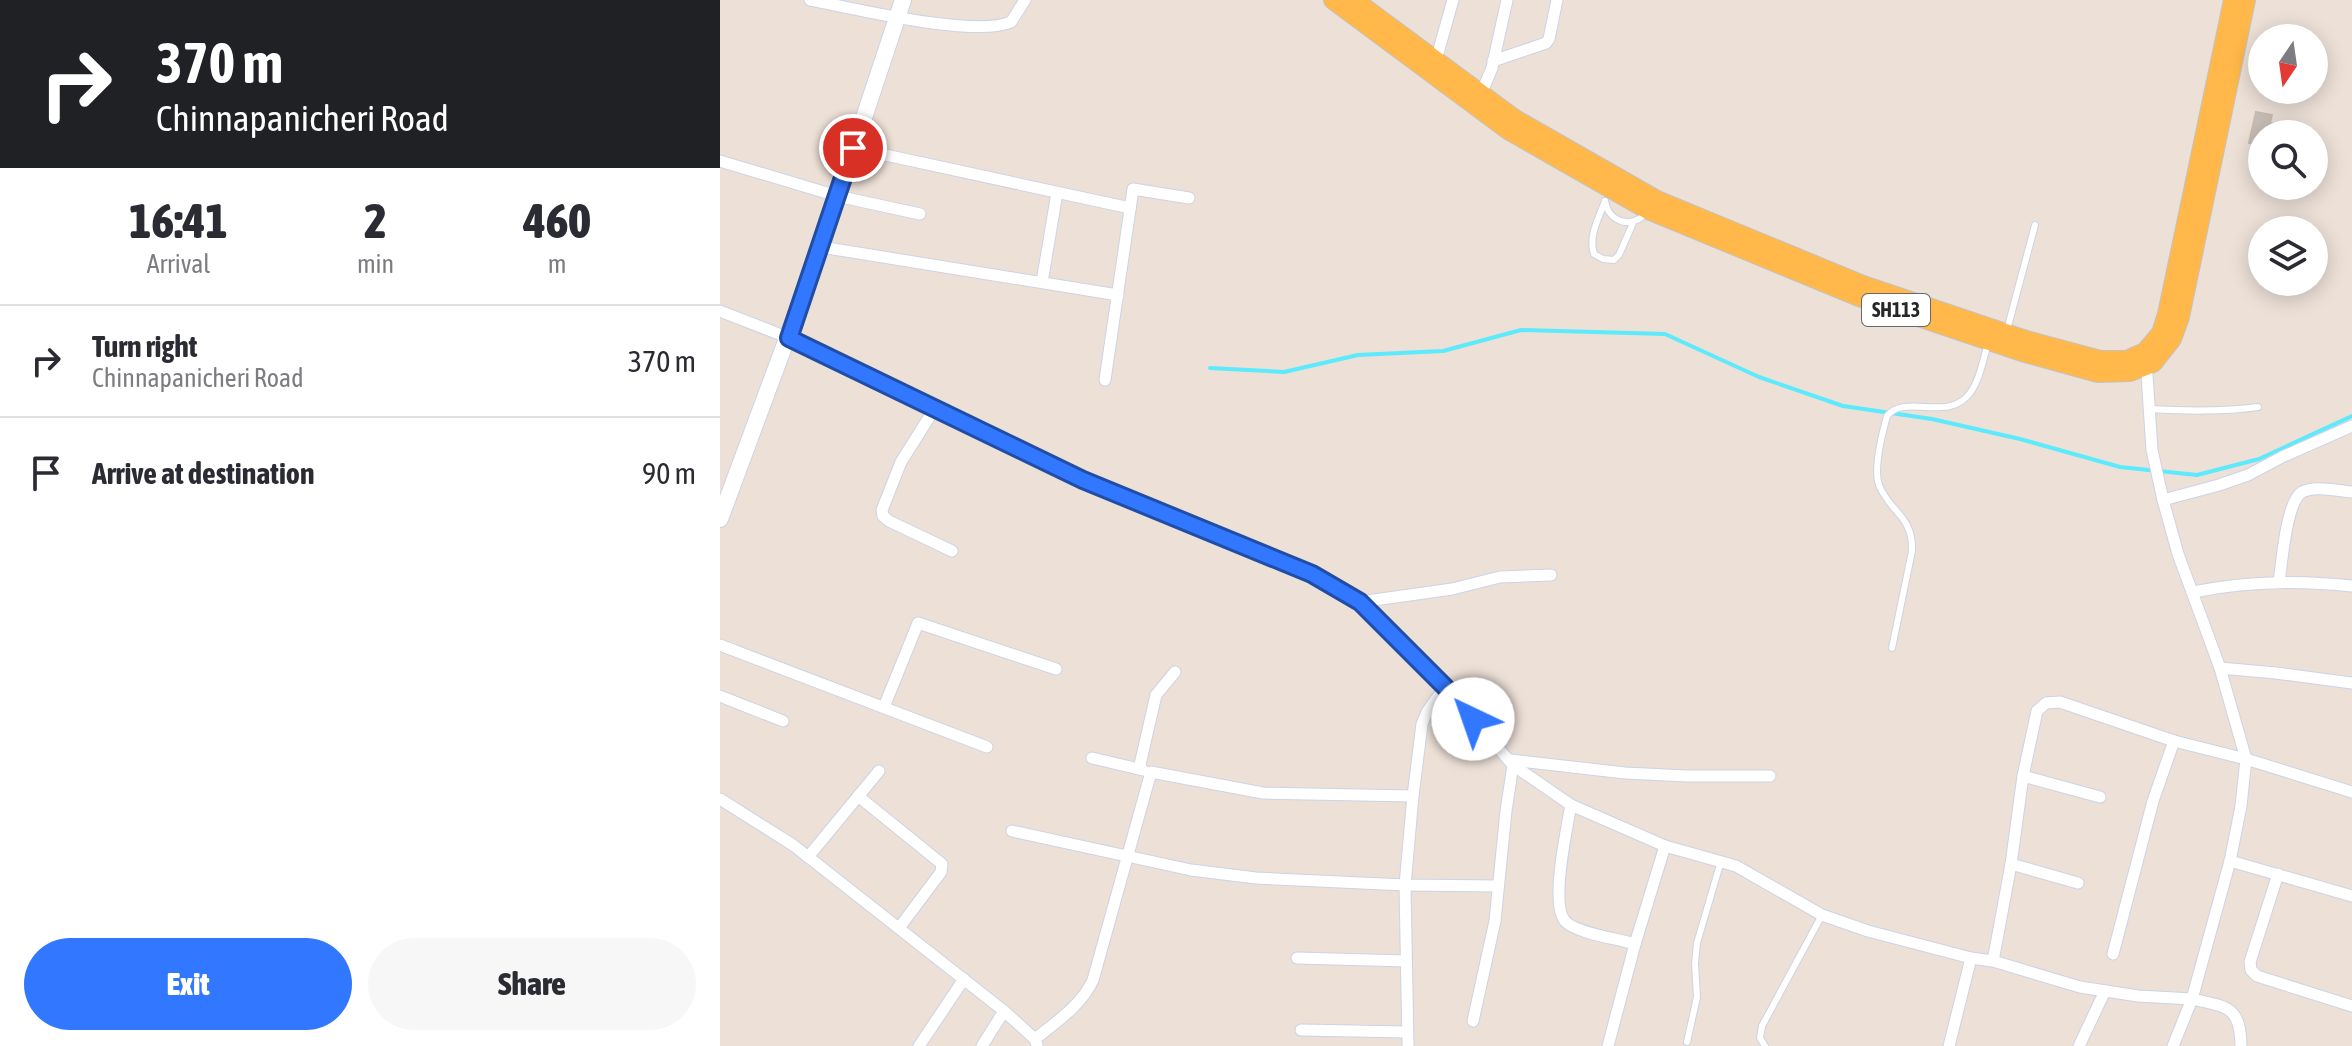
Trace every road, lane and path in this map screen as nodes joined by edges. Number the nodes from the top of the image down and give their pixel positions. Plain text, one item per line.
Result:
1 (810, 0) edge
2 (903, 0) edge
3 (1025, 0) edge
4 (1333, 0) edge
5 (1354, 0) edge
6 (1453, 0) edge
7 (1507, 0) edge
8 (1557, 0) edge
9 (2233, 0) edge
10 (2246, 0) edge
11 (897, 17) junction
12 (1436, 60) junction
13 (1493, 61) junction
14 (1481, 94) junction
15 (853, 148) junction
16 (720, 161) edge
17 (1057, 193) junction
18 (1608, 195) junction
19 (837, 196) junction
20 (1189, 198) dead end
21 (1130, 208) junction
22 (1648, 210) junction
23 (920, 214) dead end
24 (1633, 223) junction
25 (2035, 225) dead end
26 (821, 247) junction
27 (1042, 282) junction
28 (1118, 295) junction
29 (720, 311) edge
30 (2006, 333) junction
31 (789, 338) junction
32 (1989, 341) junction
33 (2146, 360) junction
34 (1105, 380) dead end
35 (2258, 407) dead end
36 (935, 408) junction
37 (2149, 409) junction
38 (2352, 426) edge
39 (2352, 492) edge
40 (2163, 500) junction
41 (720, 519) edge
42 (952, 551) dead end
43 (1551, 575) dead end
44 (2279, 582) junction
45 (2352, 586) edge
46 (2193, 592) junction
47 (1360, 602) junction
48 (720, 645) edge
49 (1892, 648) dead end
50 (2220, 668) junction
51 (1056, 669) dead end
52 (1175, 672) dead end
53 (2352, 683) edge
54 (1445, 687) junction
55 (720, 696) edge
56 (884, 707) junction
57 (783, 721) dead end
58 (2174, 741) junction
59 (987, 747) dead end
60 (1092, 758) dead end
61 (2246, 759) junction
62 (1512, 763) junction
63 (879, 771) dead end
64 (1145, 771) junction
65 (1770, 776) dead end
66 (2023, 776) junction
67 (2352, 792) edge
68 (858, 796) junction
69 (1413, 796) junction
70 (2100, 797) dead end
71 (720, 799) edge
72 (1571, 805) junction
73 (1012, 831) dead end
74 (1665, 846) junction
75 (1128, 856) junction
76 (808, 857) junction
77 (1721, 861) junction
78 (2230, 861) junction
79 (2011, 864) junction
80 (2278, 874) junction
81 (2078, 883) dead end
82 (1405, 885) junction
83 (1498, 886) junction
84 (2352, 896) edge
85 (1822, 915) junction
86 (899, 928) junction
87 (1635, 944) junction
88 (2113, 954) dead end
89 (1297, 958) dead end
90 (1971, 958) junction
91 (1406, 961) junction
92 (1993, 961) junction
93 (964, 979) junction
94 (2105, 991) junction
95 (2192, 999) junction
96 (2352, 1006) edge
97 (1004, 1011) junction
98 (1473, 1021) dead end
99 (1301, 1030) dead end
100 (1407, 1032) junction
101 (1687, 1042) dead end
102 (1036, 1043) edge
103 (919, 1046) edge
104 (982, 1046) edge
105 (1408, 1046) edge
106 (1608, 1046) edge
107 (1765, 1046) edge
108 (1949, 1046) edge
109 (2079, 1046) edge
110 (2173, 1046) edge
111 (2241, 1046) edge

1 - 11 street
2 - 11 street
3 - 11 street
4 - 18 main road, SH113
5 - 12 main road, SH113
6 - 12 street
7 - 13 street
8 - 13 street
9 - 33 main road
10 - 33 main road
11 - 15 street
12 - 14 main road, SH113
13 - 14 street
14 - 30 main road, SH113
15 - 17 street
15 - 19 street
16 - 19 street
17 - 21 street
17 - 27 street
18 - 22 main road, SH113
18 - 24 lane
18 - 24 lane
19 - 23 street
19 - 26 street
20 - 21 street
21 - 28 street
22 - 24 lane
22 - 32 main road, SH113
25 - 30 lane
26 - 27 street
26 - 31 street
27 - 28 street
28 - 34 street
29 - 31 street
30 - 33 main road, SH113
31 - 36 street
31 - 41 street
32 - 33 main road, SH113
32 - 49 lane
33 - 37 street
35 - 37 lane
36 - 42 street
36 - 47 street
37 - 40 street
38 - 40 street
39 - 44 street
40 - 46 street
43 - 47 street
44 - 45 street
44 - 46 street
46 - 50 street
47 - 54 street
48 - 56 street
50 - 53 street
50 - 61 street
51 - 56 street
52 - 64 street
54 - 62 street
54 - 69 street
55 - 57 street
56 - 59 street
58 - 61 street
58 - 66 street
58 - 88 street
60 - 64 street
61 - 67 street
61 - 78 street
62 - 65 street
62 - 72 street
62 - 83 street
63 - 68 street
64 - 69 street
64 - 75 street
66 - 70 street
66 - 79 street
68 - 76 street
68 - 86 street
69 - 82 street
71 - 76 street
72 - 74 street
72 - 87 street
73 - 75 street
74 - 77 street
74 - 87 street
75 - 82 street
75 - 102 street
76 - 86 street
77 - 85 street
77 - 101 lane
78 - 80 street
78 - 95 street
79 - 81 street
79 - 92 street
80 - 84 street
80 - 96 street
82 - 83 street
82 - 91 street
83 - 98 street
85 - 90 street
85 - 107 lane
86 - 93 street
87 - 106 street
89 - 91 street
90 - 92 street
90 - 108 street
91 - 100 street
92 - 94 street
93 - 97 street
93 - 103 street
94 - 95 street
94 - 109 street
95 - 110 street
95 - 111 street
97 - 102 street
97 - 104 street
99 - 100 street
100 - 105 street

